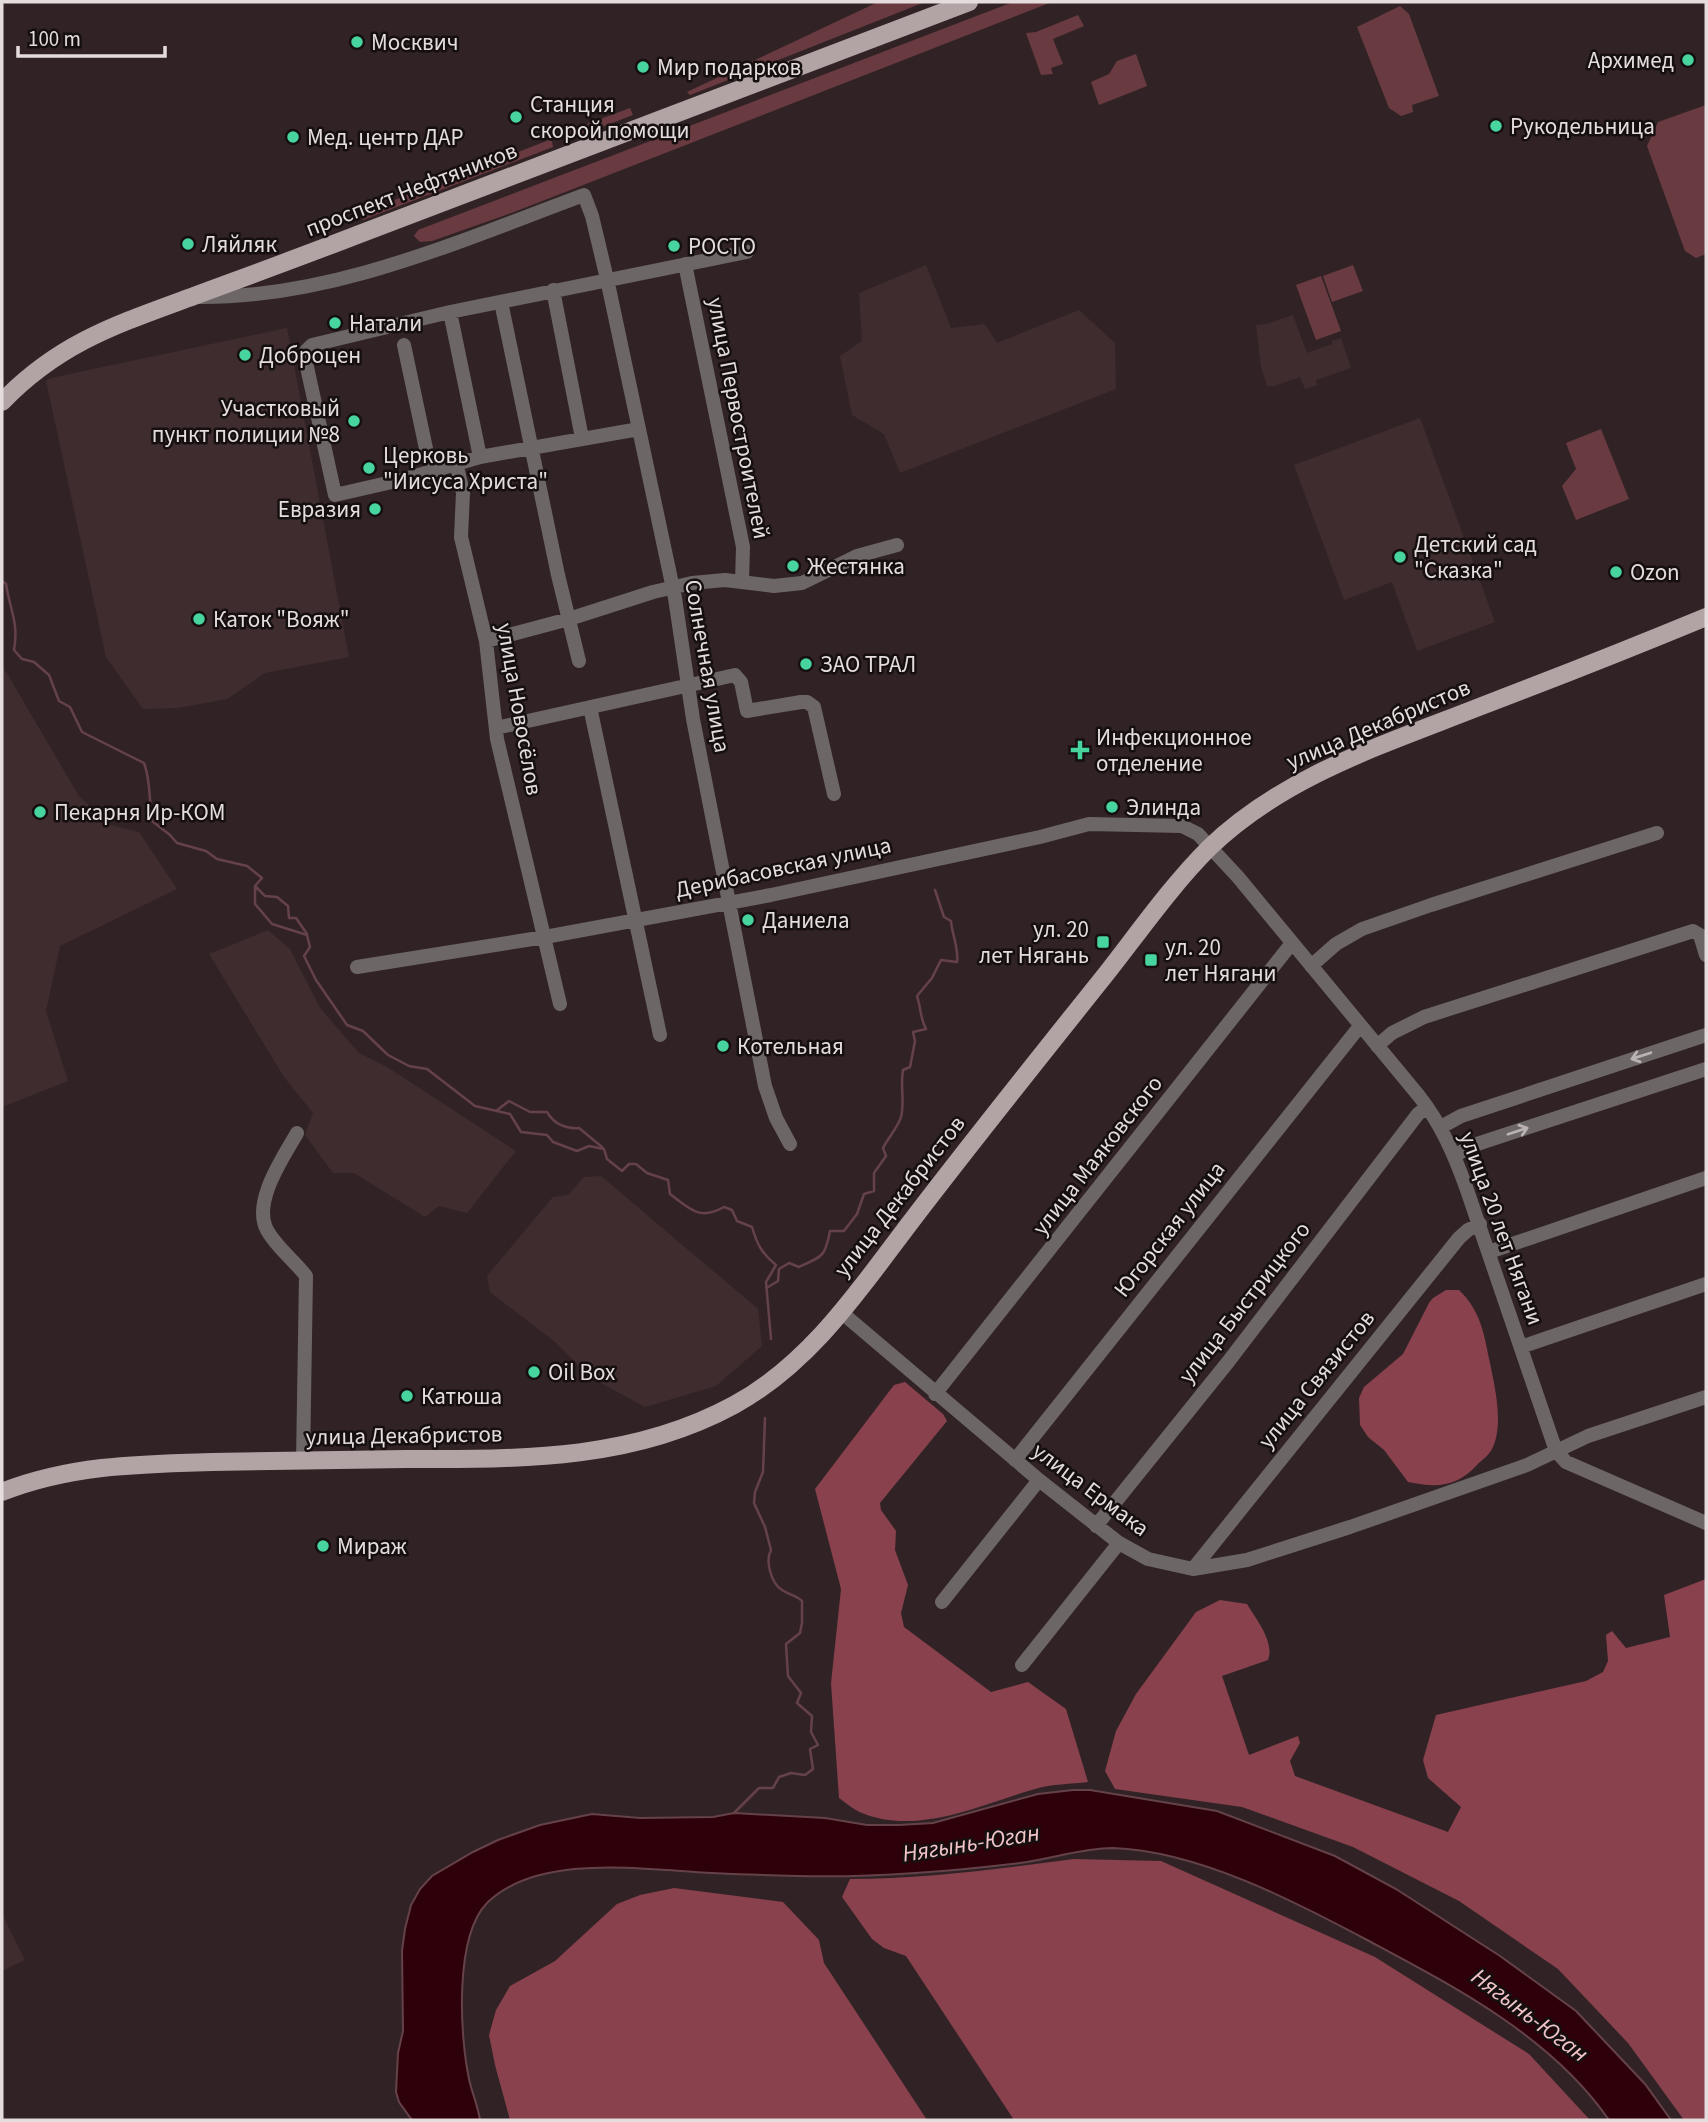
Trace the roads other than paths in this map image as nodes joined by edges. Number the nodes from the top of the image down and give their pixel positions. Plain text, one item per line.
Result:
1 (970, 2) edge
2 (747, 252) dead end
3 (280, 264) junction
4 (685, 264) junction
5 (607, 279) junction
6 (292, 289) junction
7 (553, 290) junction
8 (190, 297) junction
9 (501, 302) junction
10 (450, 312) junction
11 (404, 345) dead end
12 (2, 402) edge
13 (639, 429) junction
14 (582, 438) junction
15 (532, 447) junction
16 (480, 457) junction
17 (428, 458) dead end
18 (456, 462) junction
19 (897, 545) dead end
20 (742, 582) junction
21 (672, 587) junction
22 (1706, 617) edge
23 (569, 619) junction
24 (486, 641) junction
25 (579, 660) dead end
26 (689, 684) junction
27 (590, 707) junction
28 (496, 729) junction
29 (834, 794) dead end
30 (1657, 833) dead end
31 (1211, 846) junction
32 (730, 902) junction
33 (636, 920) junction
34 (545, 937) junction
35 (1292, 943) junction
36 (1706, 955) edge
37 (1311, 966) junction
38 (357, 967) dead end
39 (560, 1004) dead end
40 (1360, 1026) junction
41 (660, 1035) dead end
42 (1706, 1035) edge
43 (1377, 1046) junction
44 (1706, 1069) edge
45 (1427, 1107) junction
46 (1441, 1127) junction
47 (297, 1133) dead end
48 (790, 1144) dead end
49 (1455, 1155) junction
50 (1706, 1178) edge
51 (1480, 1224) junction
52 (1489, 1252) junction
53 (1706, 1284) edge
54 (841, 1312) junction
55 (1521, 1347) junction
56 (935, 1394) junction
57 (1706, 1397) edge
58 (1556, 1451) junction
59 (1015, 1460) junction
60 (303, 1461) junction
61 (1039, 1480) junction
62 (2, 1492) edge
63 (1706, 1523) edge
64 (1096, 1526) junction
65 (1119, 1543) junction
66 (1193, 1569) junction
67 (942, 1602) dead end
68 (1022, 1665) dead end

1 - 3 main road, проспект Нефтяников
2 - 4 street
3 - 6 street
3 - 8 main road, проспект Нефтяников
4 - 5 street
4 - 20 street, улица Первостроителей
5 - 6 street, Солнечная улица
5 - 7 street
5 - 13 street, Солнечная улица
6 - 8 street
7 - 9 street
7 - 14 street
8 - 12 main road, проспект Нефтяников
9 - 10 street
9 - 15 street
10 - 16 street
10 - 18 street
11 - 17 street
13 - 14 street
13 - 21 street, Солнечная улица
14 - 15 street
15 - 16 street
15 - 23 street
16 - 18 street
18 - 24 street, улица Новосёлов
19 - 20 street
20 - 21 street
21 - 23 street
21 - 26 street, Солнечная улица
22 - 31 main road, улица Декабристов
23 - 24 street
23 - 25 street
24 - 28 street, улица Новосёлов
26 - 27 street
26 - 29 street
26 - 32 street, Солнечная улица
27 - 28 street
27 - 33 street
28 - 34 street, улица Новосёлов
30 - 37 street
31 - 32 street, Дерибасовская улица
31 - 35 street, улица 20 лет Нягани
31 - 54 main road, улица Декабристов
32 - 33 street, Дерибасовская улица
32 - 48 street, Солнечная улица
33 - 34 street, Дерибасовская улица
33 - 41 street
34 - 38 street, Дерибасовская улица
34 - 39 street, улица Новосёлов
35 - 37 street, улица 20 лет Нягани
35 - 56 street, улица Маяковского
36 - 43 street
37 - 40 street, улица 20 лет Нягани
40 - 43 street, улица 20 лет Нягани
40 - 59 street, Югорская улица
42 -> 46 street
43 - 45 street, улица 20 лет Нягани
49 -> 44 street
45 - 46 street, улица 20 лет Нягани
45 - 64 street, улица Быстрицкого
46 - 49 street, улица 20 лет Нягани
47 - 60 street
49 - 51 street, улица 20 лет Нягани
50 - 52 street
51 - 52 street, улица 20 лет Нягани
51 - 66 street, улица Связистов
52 - 55 street, улица 20 лет Нягани
53 - 55 street
54 - 56 street, улица Ермака
54 - 60 main road, улица Декабристов
55 - 58 street, улица 20 лет Нягани
56 - 59 street, улица Ермака
57 - 58 street, улица Ермака
58 - 63 street
58 - 66 street, улица Ермака
59 - 61 street, улица Ермака
60 - 62 main road, улица Декабристов
61 - 64 street, улица Ермака
61 - 67 street
64 - 65 street, улица Ермака
65 - 66 street, улица Ермака
65 - 68 street

